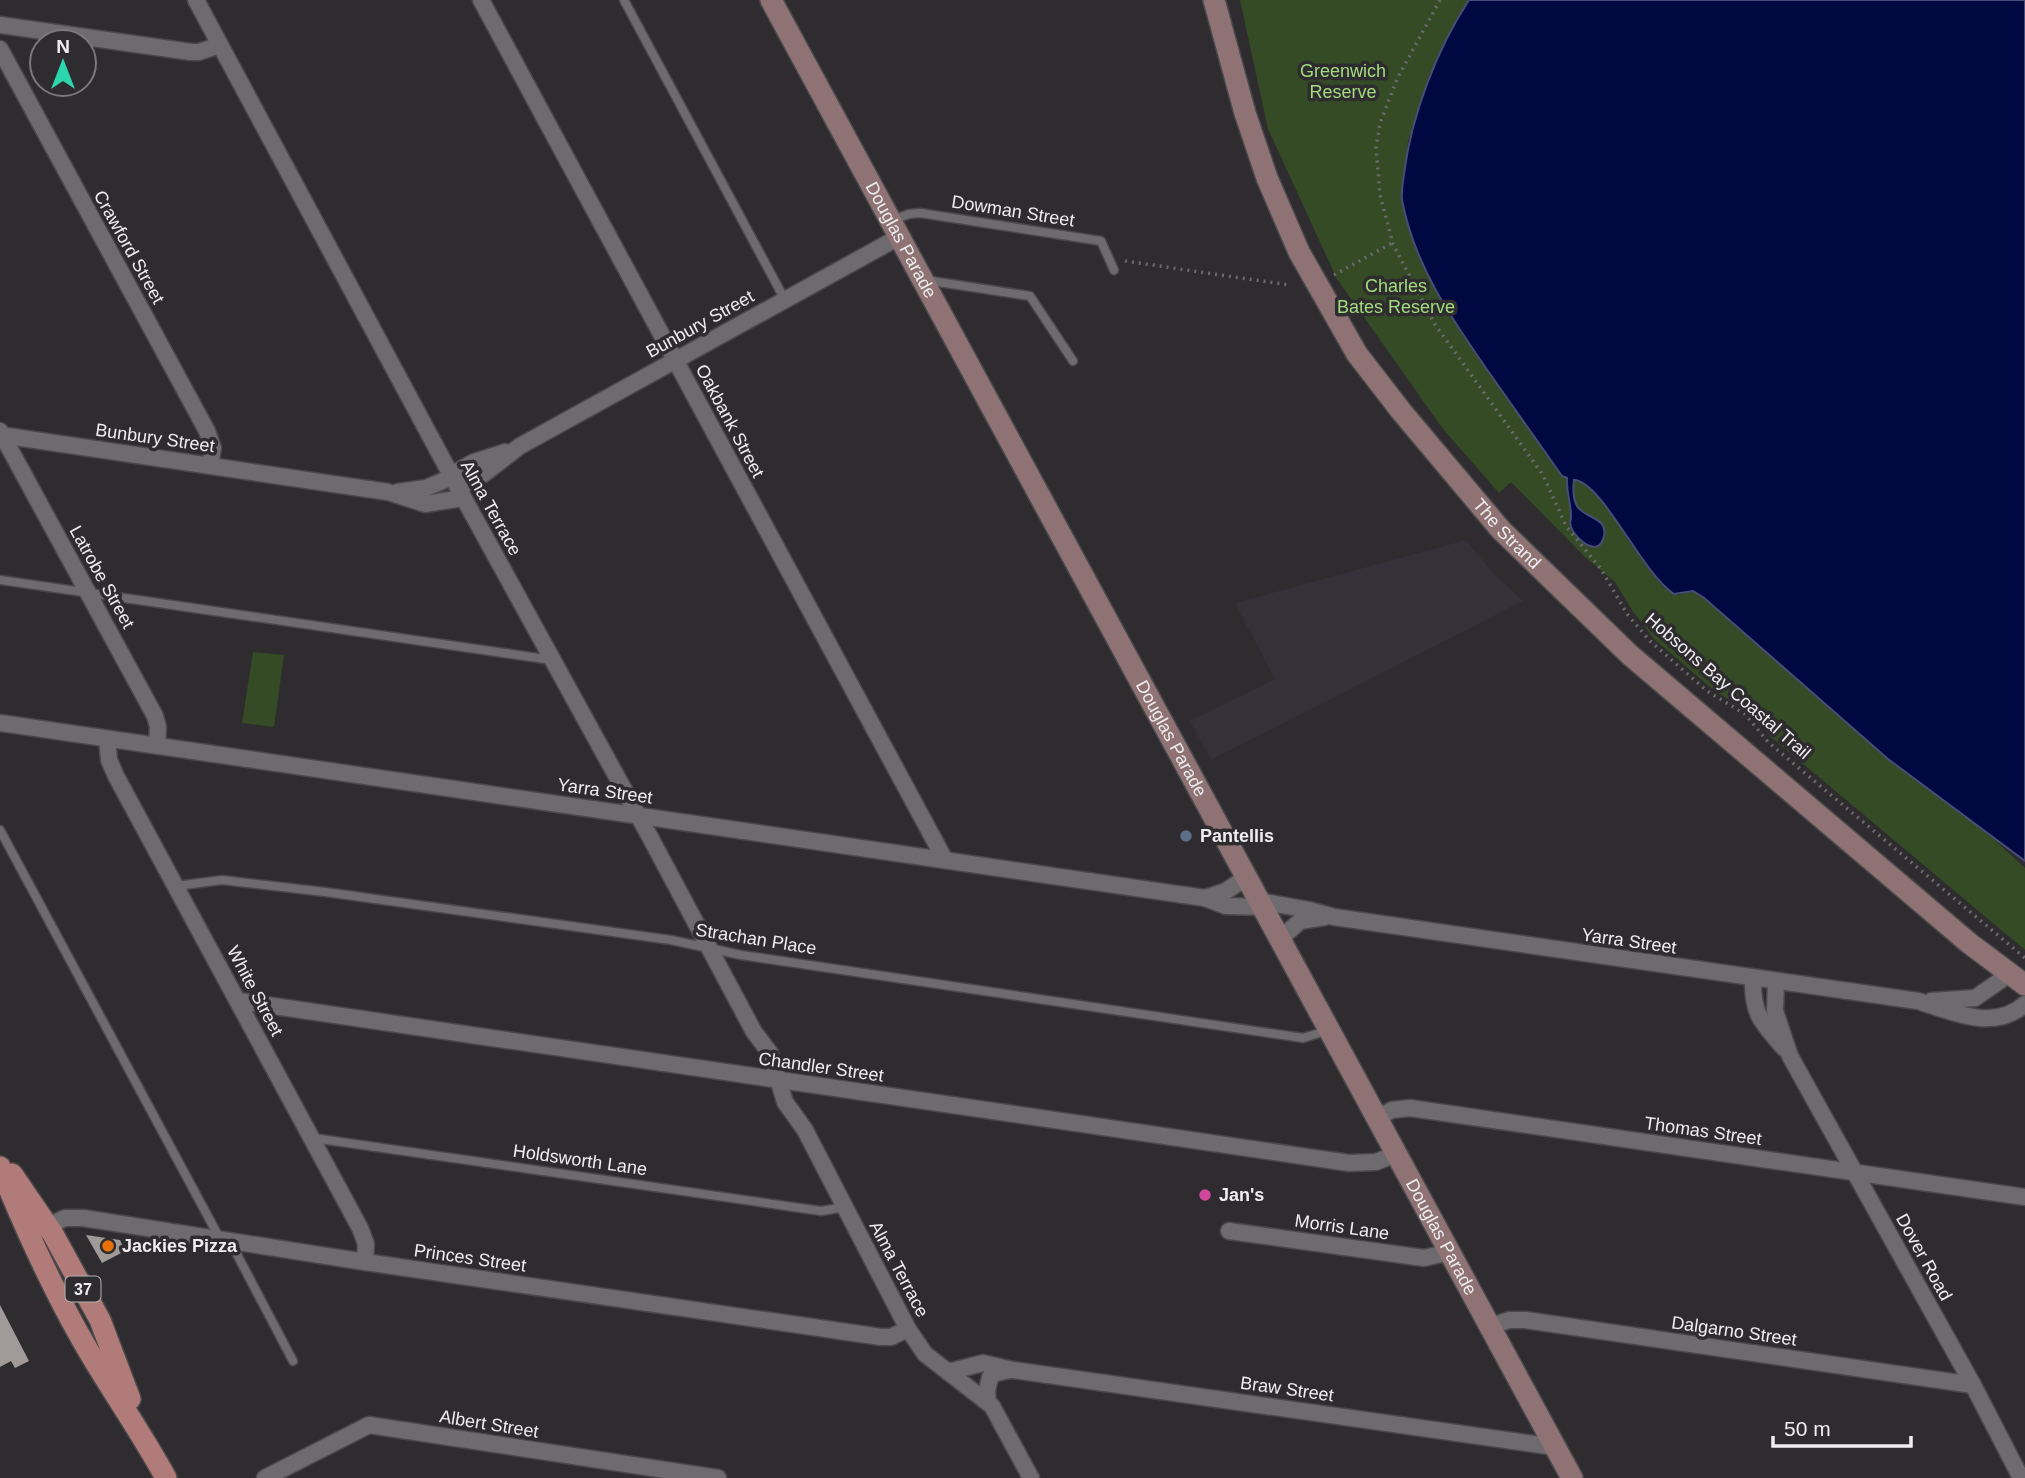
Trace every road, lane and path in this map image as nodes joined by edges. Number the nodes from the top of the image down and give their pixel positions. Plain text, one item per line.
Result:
1 (196, 0) edge
2 (481, 0) edge
3 (624, 0) edge
4 (771, 0) edge
5 (1214, 0) edge
6 (1440, 0) edge
7 (0, 25) edge
8 (220, 45) junction
9 (0, 49) edge
10 (895, 229) junction
11 (1393, 242) junction
12 (1109, 259) junction
13 (1114, 270) dead end
14 (1329, 277) dead end
15 (922, 279) junction
16 (1289, 285) dead end
17 (785, 300) junction
18 (676, 360) junction
19 (1073, 361) dead end
20 (1, 434) edge
21 (210, 465) junction
22 (456, 484) junction
23 (388, 492) junction
24 (0, 580) edge
25 (89, 592) junction
26 (552, 660) junction
27 (0, 723) edge
28 (107, 739) junction
29 (157, 746) junction
30 (638, 816) junction
31 (0, 830) edge
32 (945, 860) junction
33 (1247, 877) junction
34 (176, 886) junction
35 (1205, 898) junction
36 (1261, 904) junction
37 (1335, 917) junction
38 (1280, 939) junction
39 (1969, 943) junction
40 (710, 948) junction
41 (2025, 958) edge
42 (1753, 979) junction
43 (2001, 980) junction
44 (1776, 982) junction
45 (2025, 995) edge
46 (239, 1001) junction
47 (1918, 1001) junction
48 (1329, 1030) junction
49 (754, 1032) junction
50 (1790, 1056) junction
51 (758, 1077) junction
52 (786, 1081) junction
53 (1377, 1118) junction
54 (310, 1138) junction
55 (1396, 1154) junction
56 (0, 1156) edge
57 (0, 1167) edge
58 (1855, 1172) junction
59 (2025, 1197) edge
60 (845, 1207) junction
61 (38, 1230) junction
62 (1229, 1231) dead end
63 (225, 1240) junction
64 (1450, 1252) junction
65 (365, 1262) junction
66 (1491, 1326) junction
67 (908, 1329) junction
68 (293, 1361) dead end
69 (1013, 1370) junction
70 (948, 1372) junction
71 (1973, 1385) junction
72 (988, 1402) junction
73 (1555, 1447) junction
74 (166, 1478) edge
75 (265, 1478) edge
76 (718, 1478) edge
77 (1031, 1478) edge
78 (1572, 1478) edge
79 (2021, 1478) edge

1 - 8 street, Alma Terrace
2 - 18 street, Oakbank Street
3 - 17 lane
4 - 10 street, Douglas Parade
5 - 39 street, The Strand
6 - 11 path, Hobsons Bay Coastal Trail
7 - 8 street
8 - 22 street, Alma Terrace
9 - 21 street, Crawford Street
10 - 12 lane, Dowman Street
10 - 15 street, Douglas Parade
10 - 17 street, Bunbury Street
11 - 14 path
11 - 41 path, Hobsons Bay Coastal Trail
12 - 13 lane, Dowman Street
12 - 16 path
15 - 19 lane
15 - 33 street, Douglas Parade
17 - 18 street, Bunbury Street
18 - 22 street, Bunbury Street
18 - 32 street, Oakbank Street
20 - 21 street, Bunbury Street
20 - 25 street, Latrobe Street
21 - 23 street, Bunbury Street
22 - 23 street, Bunbury Street
22 - 23 street, Bunbury Street
22 - 26 street, Alma Terrace
24 - 25 lane
25 - 26 lane
25 - 29 street, Latrobe Street
26 - 30 street, Alma Terrace
27 - 28 street, Yarra Street
28 - 29 street, Yarra Street
28 - 34 street, White Street
29 - 30 street, Yarra Street
30 - 32 street, Yarra Street
30 - 40 street, Alma Terrace
31 - 63 lane
32 - 35 street, Yarra Street
33 - 35 street
33 - 36 street, Douglas Parade
34 - 40 lane, Strachan Place
34 - 46 street, White Street
35 - 36 street, Yarra Street
36 - 37 street, Yarra Street
36 - 38 street, Douglas Parade
37 - 38 street, Yarra Street
37 - 42 street, Yarra Street
38 - 48 street, Douglas Parade
39 - 43 street, The Strand
39 - 45 street, The Strand
40 - 48 lane, Strachan Place
40 - 49 street, Alma Terrace
42 - 44 street, Yarra Street
42 - 50 street, Dover Road
43 - 45 street
43 - 47 street, Yarra Street
44 - 47 street, Yarra Street
44 - 50 street, Dover Road
45 - 47 street, Yarra Street
46 - 51 street, Chandler Street
46 - 54 street, White Street
48 - 53 street, Douglas Parade
49 - 51 street, Alma Terrace
49 - 52 street, Alma Terrace
50 - 58 street, Dover Road
51 - 52 street, Chandler Street
52 - 55 street, Chandler Street
52 - 60 street, Alma Terrace
53 - 55 street, Douglas Parade
53 - 58 street, Thomas Street
54 - 60 lane, Holdsworth Lane
54 - 65 street, White Street
55 - 64 street, Douglas Parade
56 - 61 main road, 37
57 - 61 main road, 37
58 - 59 street, Thomas Street
58 - 71 street, Dover Road
60 - 67 street, Alma Terrace
61 - 63 street, Princes Street
61 - 74 main road, 37
62 - 64 street, Morris Lane
63 - 65 street, Princes Street
63 - 68 lane
64 - 66 street, Douglas Parade
65 - 67 street, Princes Street
66 - 71 street, Dalgarno Street
66 - 73 street, Douglas Parade
67 - 70 street, Alma Terrace
69 - 70 street, Braw Street
69 - 72 street
69 - 73 street, Braw Street
70 - 72 street, Alma Terrace
71 - 79 street, Dover Road
72 - 77 street
73 - 78 street, Douglas Parade
75 - 76 street, Albert Street

